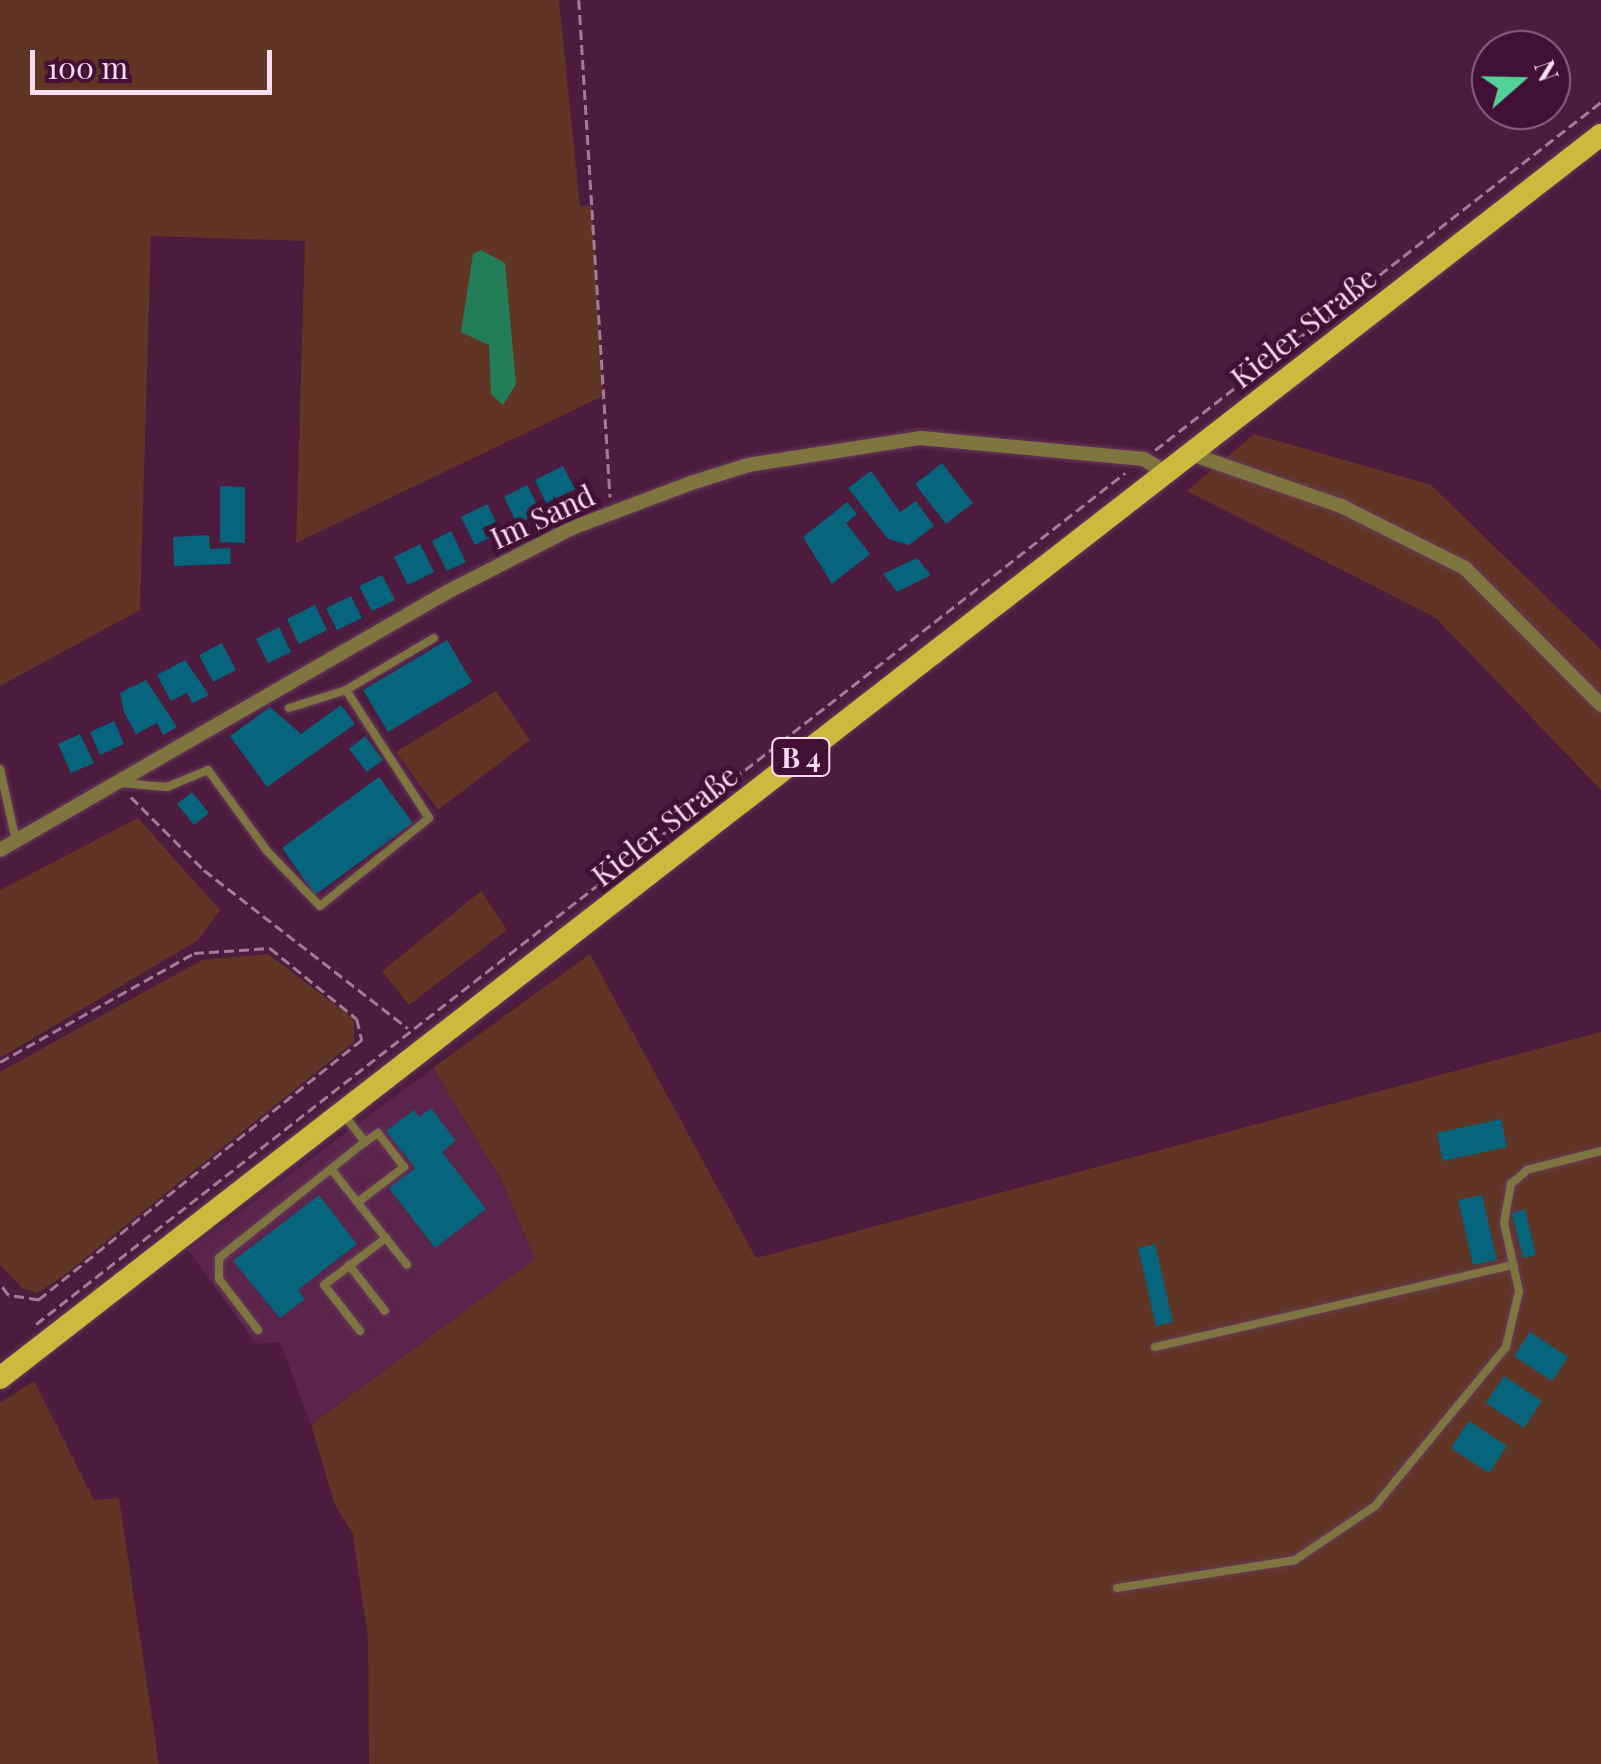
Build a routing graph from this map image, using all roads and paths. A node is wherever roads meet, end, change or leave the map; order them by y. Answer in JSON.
{"nodes":[{"id":1,"x":579,"y":0,"type":"edge"},
{"id":2,"x":1601,"y":102,"type":"edge"},
{"id":3,"x":1601,"y":135,"type":"edge"},
{"id":4,"x":1191,"y":454,"type":"junction"},
{"id":5,"x":1144,"y":459,"type":"junction"},
{"id":6,"x":1166,"y":474,"type":"junction"},
{"id":7,"x":612,"y":513,"type":"junction"},
{"id":8,"x":434,"y":638,"type":"dead end"},
{"id":9,"x":346,"y":690,"type":"junction"},
{"id":10,"x":1601,"y":705,"type":"edge"},
{"id":11,"x":289,"y":708,"type":"dead end"},
{"id":12,"x":0,"y":769,"type":"edge"},
{"id":13,"x":116,"y":782,"type":"junction"},
{"id":14,"x":16,"y":841,"type":"junction"},
{"id":15,"x":0,"y":850,"type":"edge"},
{"id":16,"x":410,"y":1029,"type":"junction"},
{"id":17,"x":426,"y":1048,"type":"junction"},
{"id":18,"x":0,"y":1062,"type":"edge"},
{"id":19,"x":342,"y":1113,"type":"junction"},
{"id":20,"x":365,"y":1142,"type":"junction"},
{"id":21,"x":1601,"y":1152,"type":"edge"},
{"id":22,"x":331,"y":1169,"type":"junction"},
{"id":23,"x":358,"y":1202,"type":"junction"},
{"id":24,"x":386,"y":1238,"type":"junction"},
{"id":25,"x":350,"y":1265,"type":"junction"},
{"id":26,"x":406,"y":1265,"type":"dead end"},
{"id":27,"x":1514,"y":1265,"type":"junction"},
{"id":28,"x":0,"y":1284,"type":"edge"},
{"id":29,"x":385,"y":1311,"type":"dead end"},
{"id":30,"x":28,"y":1330,"type":"dead end"},
{"id":31,"x":258,"y":1330,"type":"dead end"},
{"id":32,"x":360,"y":1331,"type":"dead end"},
{"id":33,"x":1155,"y":1347,"type":"dead end"},
{"id":34,"x":0,"y":1378,"type":"edge"},
{"id":35,"x":1118,"y":1588,"type":"dead end"}],
"edges":[{"from":1,"to":7,"type":"path"},
{"from":2,"to":5,"type":"path"},
{"from":3,"to":4,"type":"main road","name":"Kieler Straße","number":"B 4"},
{"from":4,"to":6,"type":"main road","name":"Kieler Straße","number":"B 4"},
{"from":4,"to":10,"type":"street"},
{"from":5,"to":6,"type":"street","name":"Im Sand"},
{"from":5,"to":7,"type":"street","name":"Im Sand"},
{"from":5,"to":16,"type":"path"},
{"from":6,"to":17,"type":"main road","name":"Kieler Straße","number":"B 4"},
{"from":7,"to":13,"type":"street","name":"Im Sand"},
{"from":8,"to":9,"type":"lane"},
{"from":9,"to":11,"type":"lane"},
{"from":9,"to":13,"type":"lane"},
{"from":12,"to":14,"type":"lane"},
{"from":13,"to":14,"type":"street","name":"Im Sand"},
{"from":13,"to":16,"type":"path"},
{"from":14,"to":15,"type":"street","name":"Im Sand"},
{"from":16,"to":17,"type":"path"},
{"from":16,"to":30,"type":"path"},
{"from":17,"to":19,"type":"main road","name":"Kieler Straße","number":"B 4"},
{"from":18,"to":28,"type":"path"},
{"from":19,"to":20,"type":"lane"},
{"from":19,"to":34,"type":"main road","name":"Kieler Straße","number":"B 4"},
{"from":20,"to":22,"type":"lane"},
{"from":20,"to":23,"type":"lane"},
{"from":21,"to":27,"type":"lane"},
{"from":22,"to":23,"type":"lane"},
{"from":22,"to":31,"type":"lane"},
{"from":23,"to":24,"type":"lane"},
{"from":24,"to":25,"type":"lane"},
{"from":24,"to":26,"type":"lane"},
{"from":25,"to":29,"type":"lane"},
{"from":25,"to":32,"type":"lane"},
{"from":27,"to":33,"type":"lane"},
{"from":27,"to":35,"type":"lane"}]}
